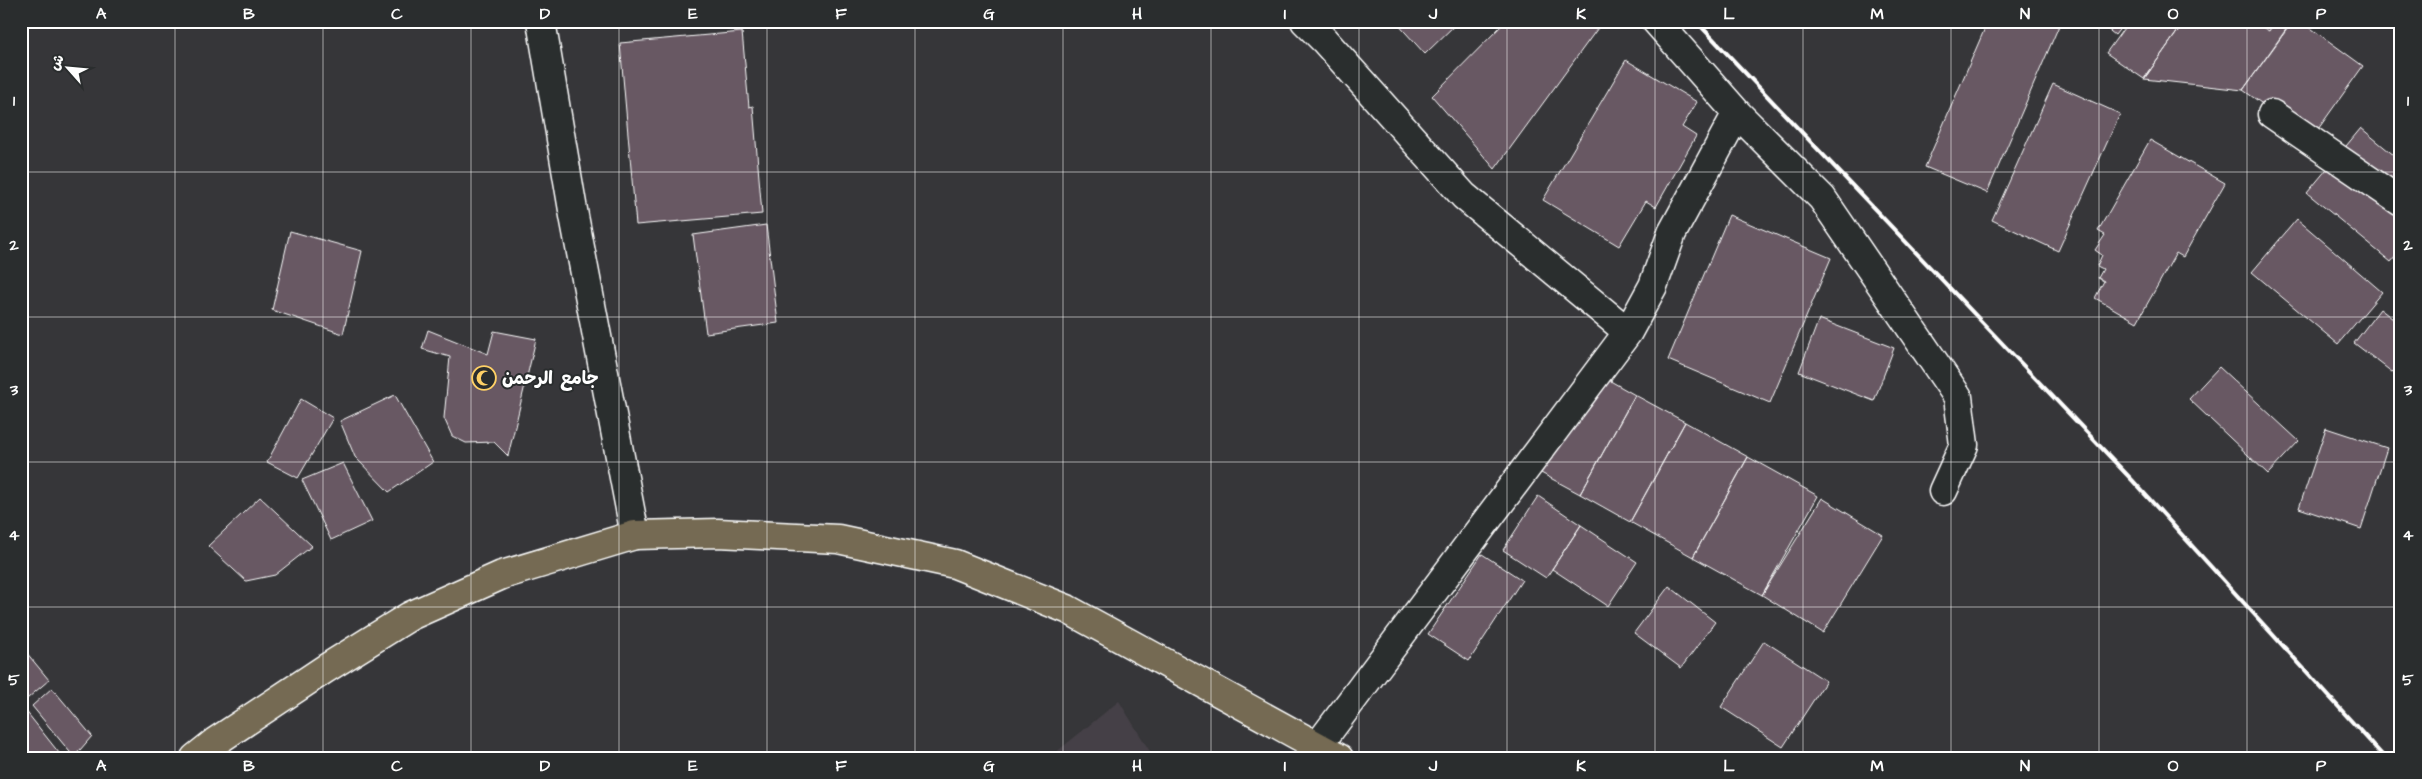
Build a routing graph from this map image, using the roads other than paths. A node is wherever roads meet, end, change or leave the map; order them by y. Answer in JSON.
{"nodes":[{"id":1,"x":541,"y":21,"type":"edge"},
{"id":2,"x":1305,"y":21,"type":"edge"},
{"id":3,"x":1656,"y":21,"type":"edge"},
{"id":4,"x":1737,"y":113,"type":"junction"},
{"id":5,"x":2272,"y":114,"type":"dead end"},
{"id":6,"x":2401,"y":202,"type":"edge"},
{"id":7,"x":1628,"y":332,"type":"junction"},
{"id":8,"x":1943,"y":491,"type":"dead end"},
{"id":9,"x":635,"y":535,"type":"junction"},
{"id":10,"x":1328,"y":752,"type":"edge"},
{"id":11,"x":195,"y":758,"type":"edge"}],
"edges":[{"from":1,"to":9,"type":"street"},
{"from":2,"to":7,"type":"street"},
{"from":3,"to":4,"type":"street"},
{"from":4,"to":7,"type":"street"},
{"from":4,"to":8,"type":"street"},
{"from":5,"to":6,"type":"street"},
{"from":7,"to":10,"type":"street"},
{"from":9,"to":10,"type":"main road"},
{"from":9,"to":11,"type":"main road"}]}
